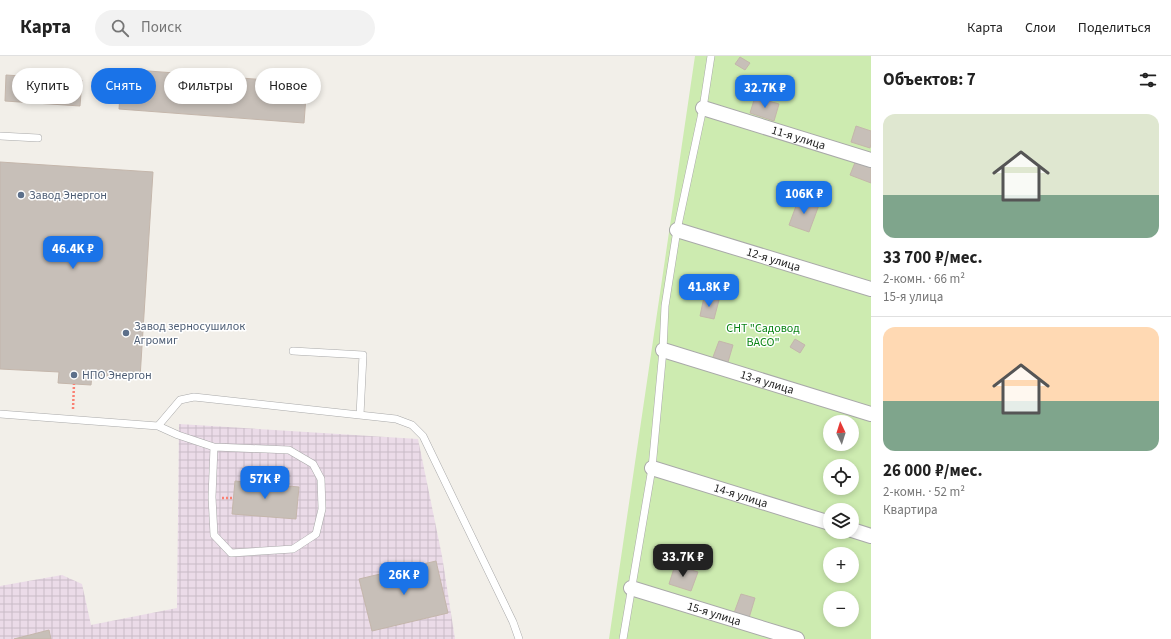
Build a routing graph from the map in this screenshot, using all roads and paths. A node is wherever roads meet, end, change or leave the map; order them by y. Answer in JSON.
{"nodes":[{"id":1,"x":711,"y":56,"type":"edge"},
{"id":2,"x":703,"y":108,"type":"junction"},
{"id":3,"x":0,"y":136,"type":"edge"},
{"id":4,"x":38,"y":138,"type":"dead end"},
{"id":5,"x":871,"y":160,"type":"edge"},
{"id":6,"x":677,"y":230,"type":"junction"},
{"id":7,"x":871,"y":289,"type":"edge"},
{"id":8,"x":662,"y":350,"type":"junction"},
{"id":9,"x":293,"y":351,"type":"dead end"},
{"id":10,"x":74,"y":384,"type":"dead end"},
{"id":11,"x":0,"y":414,"type":"edge"},
{"id":12,"x":871,"y":414,"type":"edge"},
{"id":13,"x":360,"y":415,"type":"junction"},
{"id":14,"x":73,"y":420,"type":"junction"},
{"id":15,"x":158,"y":426,"type":"junction"},
{"id":16,"x":214,"y":447,"type":"junction"},
{"id":17,"x":652,"y":468,"type":"junction"},
{"id":18,"x":823,"y":521,"type":"edge"},
{"id":19,"x":859,"y":532,"type":"edge"},
{"id":20,"x":871,"y":536,"type":"edge"},
{"id":21,"x":632,"y":588,"type":"junction"},
{"id":22,"x":519,"y":639,"type":"edge"},
{"id":23,"x":623,"y":639,"type":"edge"},
{"id":24,"x":796,"y":639,"type":"edge"}],
"edges":[{"from":1,"to":2,"type":"lane"},
{"from":2,"to":5,"type":"street","name":"11-я улица"},
{"from":2,"to":6,"type":"lane"},
{"from":3,"to":4,"type":"lane"},
{"from":6,"to":7,"type":"street","name":"12-я улица"},
{"from":6,"to":8,"type":"lane"},
{"from":8,"to":12,"type":"street","name":"13-я улица"},
{"from":8,"to":17,"type":"lane"},
{"from":9,"to":13,"type":"lane"},
{"from":10,"to":14,"type":"path"},
{"from":11,"to":14,"type":"lane"},
{"from":13,"to":15,"type":"lane"},
{"from":13,"to":22,"type":"lane"},
{"from":14,"to":15,"type":"lane"},
{"from":15,"to":16,"type":"lane"},
{"from":16,"to":16,"type":"lane"},
{"from":17,"to":18,"type":"street","name":"14-я улица"},
{"from":17,"to":21,"type":"lane"},
{"from":19,"to":20,"type":"street"},
{"from":21,"to":23,"type":"lane"},
{"from":21,"to":24,"type":"street","name":"15-я улица"}]}
